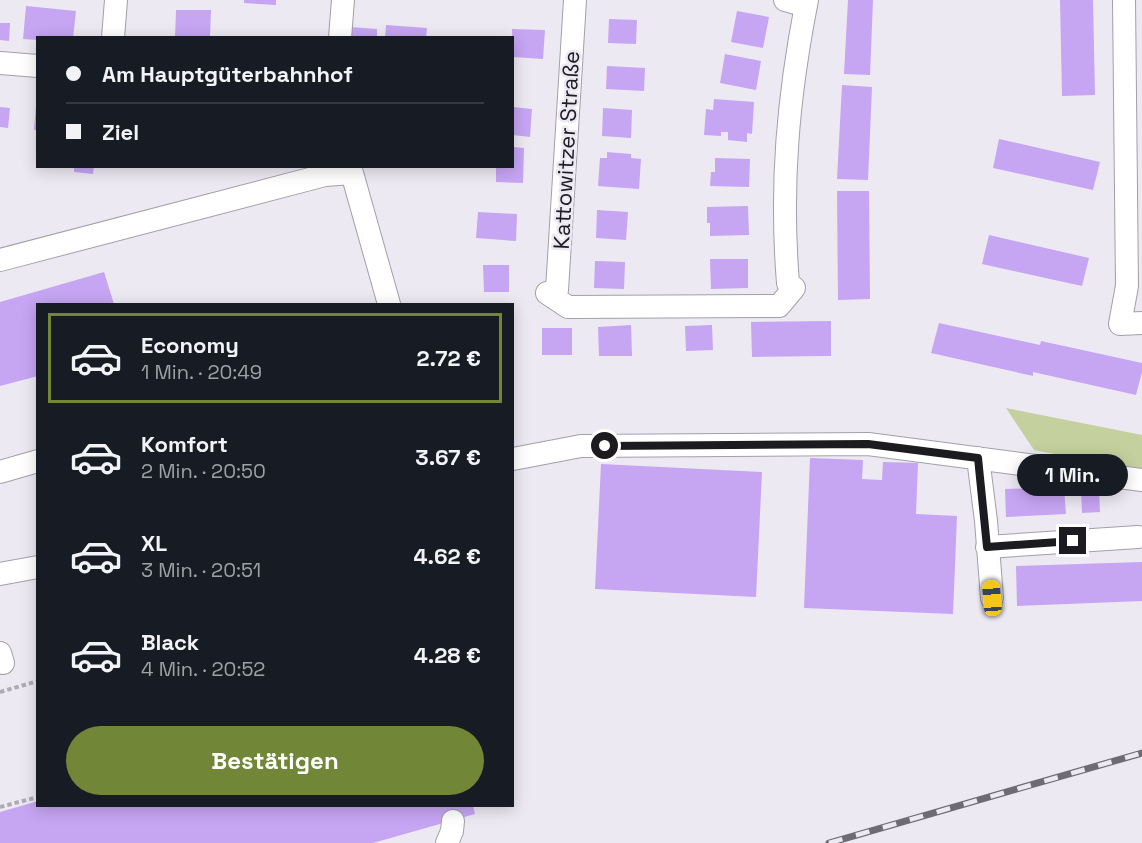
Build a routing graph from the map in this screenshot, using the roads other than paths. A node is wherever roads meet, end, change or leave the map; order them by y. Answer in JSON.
{"nodes":[{"id":1,"x":116,"y":0,"type":"edge"},
{"id":2,"x":342,"y":0,"type":"edge"},
{"id":3,"x":575,"y":0,"type":"edge"},
{"id":4,"x":1124,"y":0,"type":"edge"},
{"id":5,"x":799,"y":2,"type":"edge"},
{"id":6,"x":113,"y":36,"type":"edge"},
{"id":7,"x":340,"y":36,"type":"edge"},
{"id":8,"x":0,"y":63,"type":"edge"},
{"id":9,"x":36,"y":66,"type":"edge"},
{"id":10,"x":1134,"y":177,"type":"edge"},
{"id":11,"x":0,"y":261,"type":"edge"},
{"id":12,"x":389,"y":303,"type":"edge"},
{"id":13,"x":1131,"y":323,"type":"edge"},
{"id":14,"x":978,"y":458,"type":"junction"},
{"id":15,"x":514,"y":459,"type":"edge"},
{"id":16,"x":36,"y":462,"type":"edge"},
{"id":17,"x":0,"y":472,"type":"edge"},
{"id":18,"x":1142,"y":480,"type":"edge"},
{"id":19,"x":1138,"y":537,"type":"dead end"},
{"id":20,"x":987,"y":547,"type":"junction"},
{"id":21,"x":36,"y":567,"type":"edge"},
{"id":22,"x":0,"y":574,"type":"edge"},
{"id":23,"x":992,"y":598,"type":"dead end"},
{"id":24,"x":453,"y":820,"type":"dead end"},
{"id":25,"x":447,"y":843,"type":"edge"}],
"edges":[{"from":1,"to":6,"type":"street"},
{"from":2,"to":7,"type":"street"},
{"from":3,"to":5,"type":"street","name":"Kattowitzer Straße"},
{"from":4,"to":10,"type":"street"},
{"from":8,"to":9,"type":"street"},
{"from":10,"to":13,"type":"street"},
{"from":11,"to":12,"type":"street"},
{"from":14,"to":15,"type":"street"},
{"from":14,"to":18,"type":"street"},
{"from":14,"to":20,"type":"street"},
{"from":16,"to":17,"type":"street"},
{"from":19,"to":20,"type":"street"},
{"from":20,"to":23,"type":"street"},
{"from":21,"to":22,"type":"street"},
{"from":24,"to":25,"type":"street"}]}
